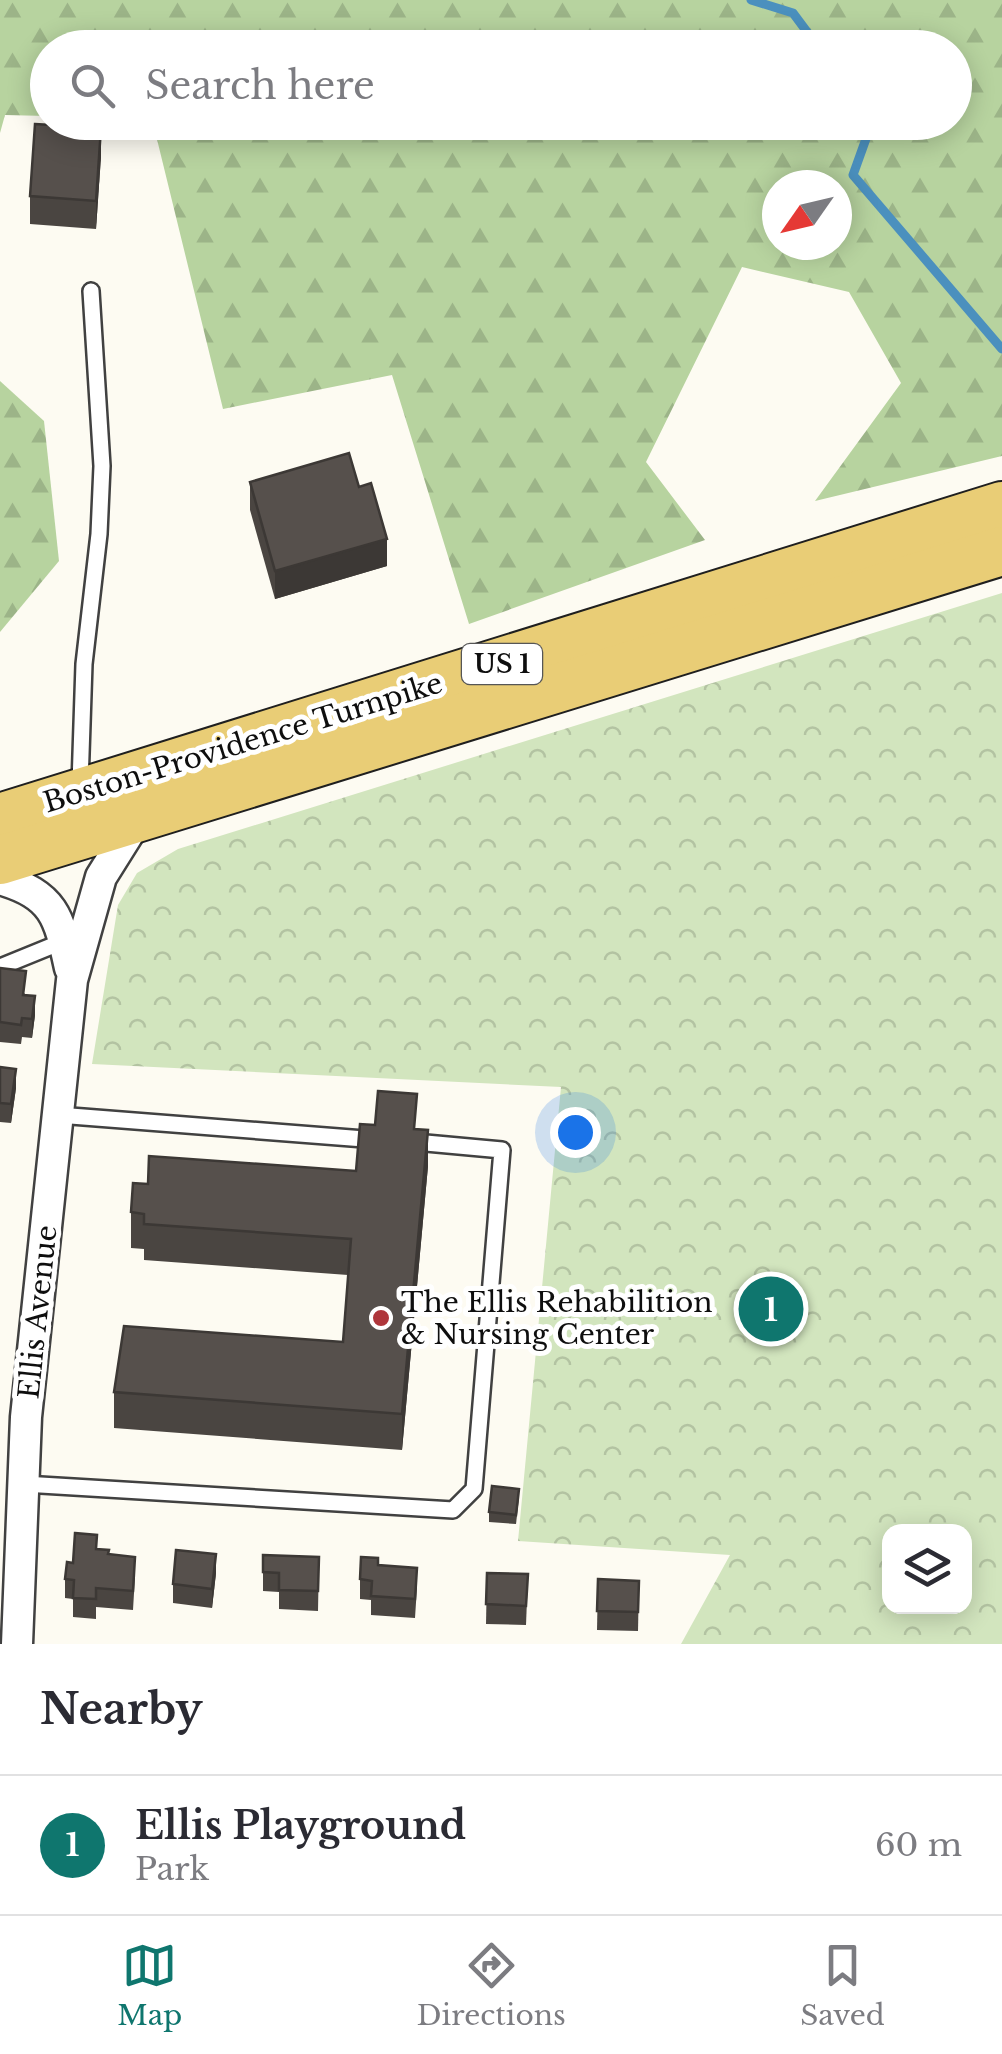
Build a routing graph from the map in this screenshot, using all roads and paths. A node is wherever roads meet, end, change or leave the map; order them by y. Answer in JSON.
{"nodes":[{"id":1,"x":91,"y":291,"type":"dead end"},
{"id":2,"x":1002,"y":506,"type":"edge"},
{"id":3,"x":1002,"y":551,"type":"edge"},
{"id":4,"x":80,"y":793,"type":"junction"},
{"id":5,"x":0,"y":818,"type":"edge"},
{"id":6,"x":138,"y":818,"type":"junction"},
{"id":7,"x":0,"y":860,"type":"edge"},
{"id":8,"x":0,"y":879,"type":"edge"},
{"id":9,"x":64,"y":940,"type":"junction"},
{"id":10,"x":0,"y":967,"type":"edge"},
{"id":11,"x":72,"y":980,"type":"junction"},
{"id":12,"x":58,"y":1115,"type":"junction"},
{"id":13,"x":377,"y":1140,"type":"edge"},
{"id":14,"x":415,"y":1142,"type":"edge"},
{"id":15,"x":24,"y":1484,"type":"junction"},
{"id":16,"x":17,"y":1644,"type":"edge"}],
"edges":[{"from":1,"to":4,"type":"lane"},
{"from":2,"to":4,"type":"main road","name":"Boston-Providence Turnpike","number":"US 1"},
{"from":3,"to":6,"type":"main road","name":"Boston-Providence Turnpike","number":"US 1"},
{"from":4,"to":5,"type":"main road","name":"Boston-Providence Turnpike","number":"US 1"},
{"from":6,"to":7,"type":"main road","name":"Boston-Providence Turnpike","number":"US 1"},
{"from":6,"to":11,"type":"street","name":"Ellis Avenue"},
{"from":8,"to":9,"type":"street","name":"Ellis Avenue"},
{"from":9,"to":10,"type":"lane"},
{"from":9,"to":11,"type":"street","name":"Ellis Avenue"},
{"from":11,"to":12,"type":"street","name":"Ellis Avenue"},
{"from":12,"to":13,"type":"lane"},
{"from":12,"to":15,"type":"street","name":"Ellis Avenue"},
{"from":14,"to":15,"type":"lane"},
{"from":15,"to":16,"type":"street","name":"Ellis Avenue"}]}
